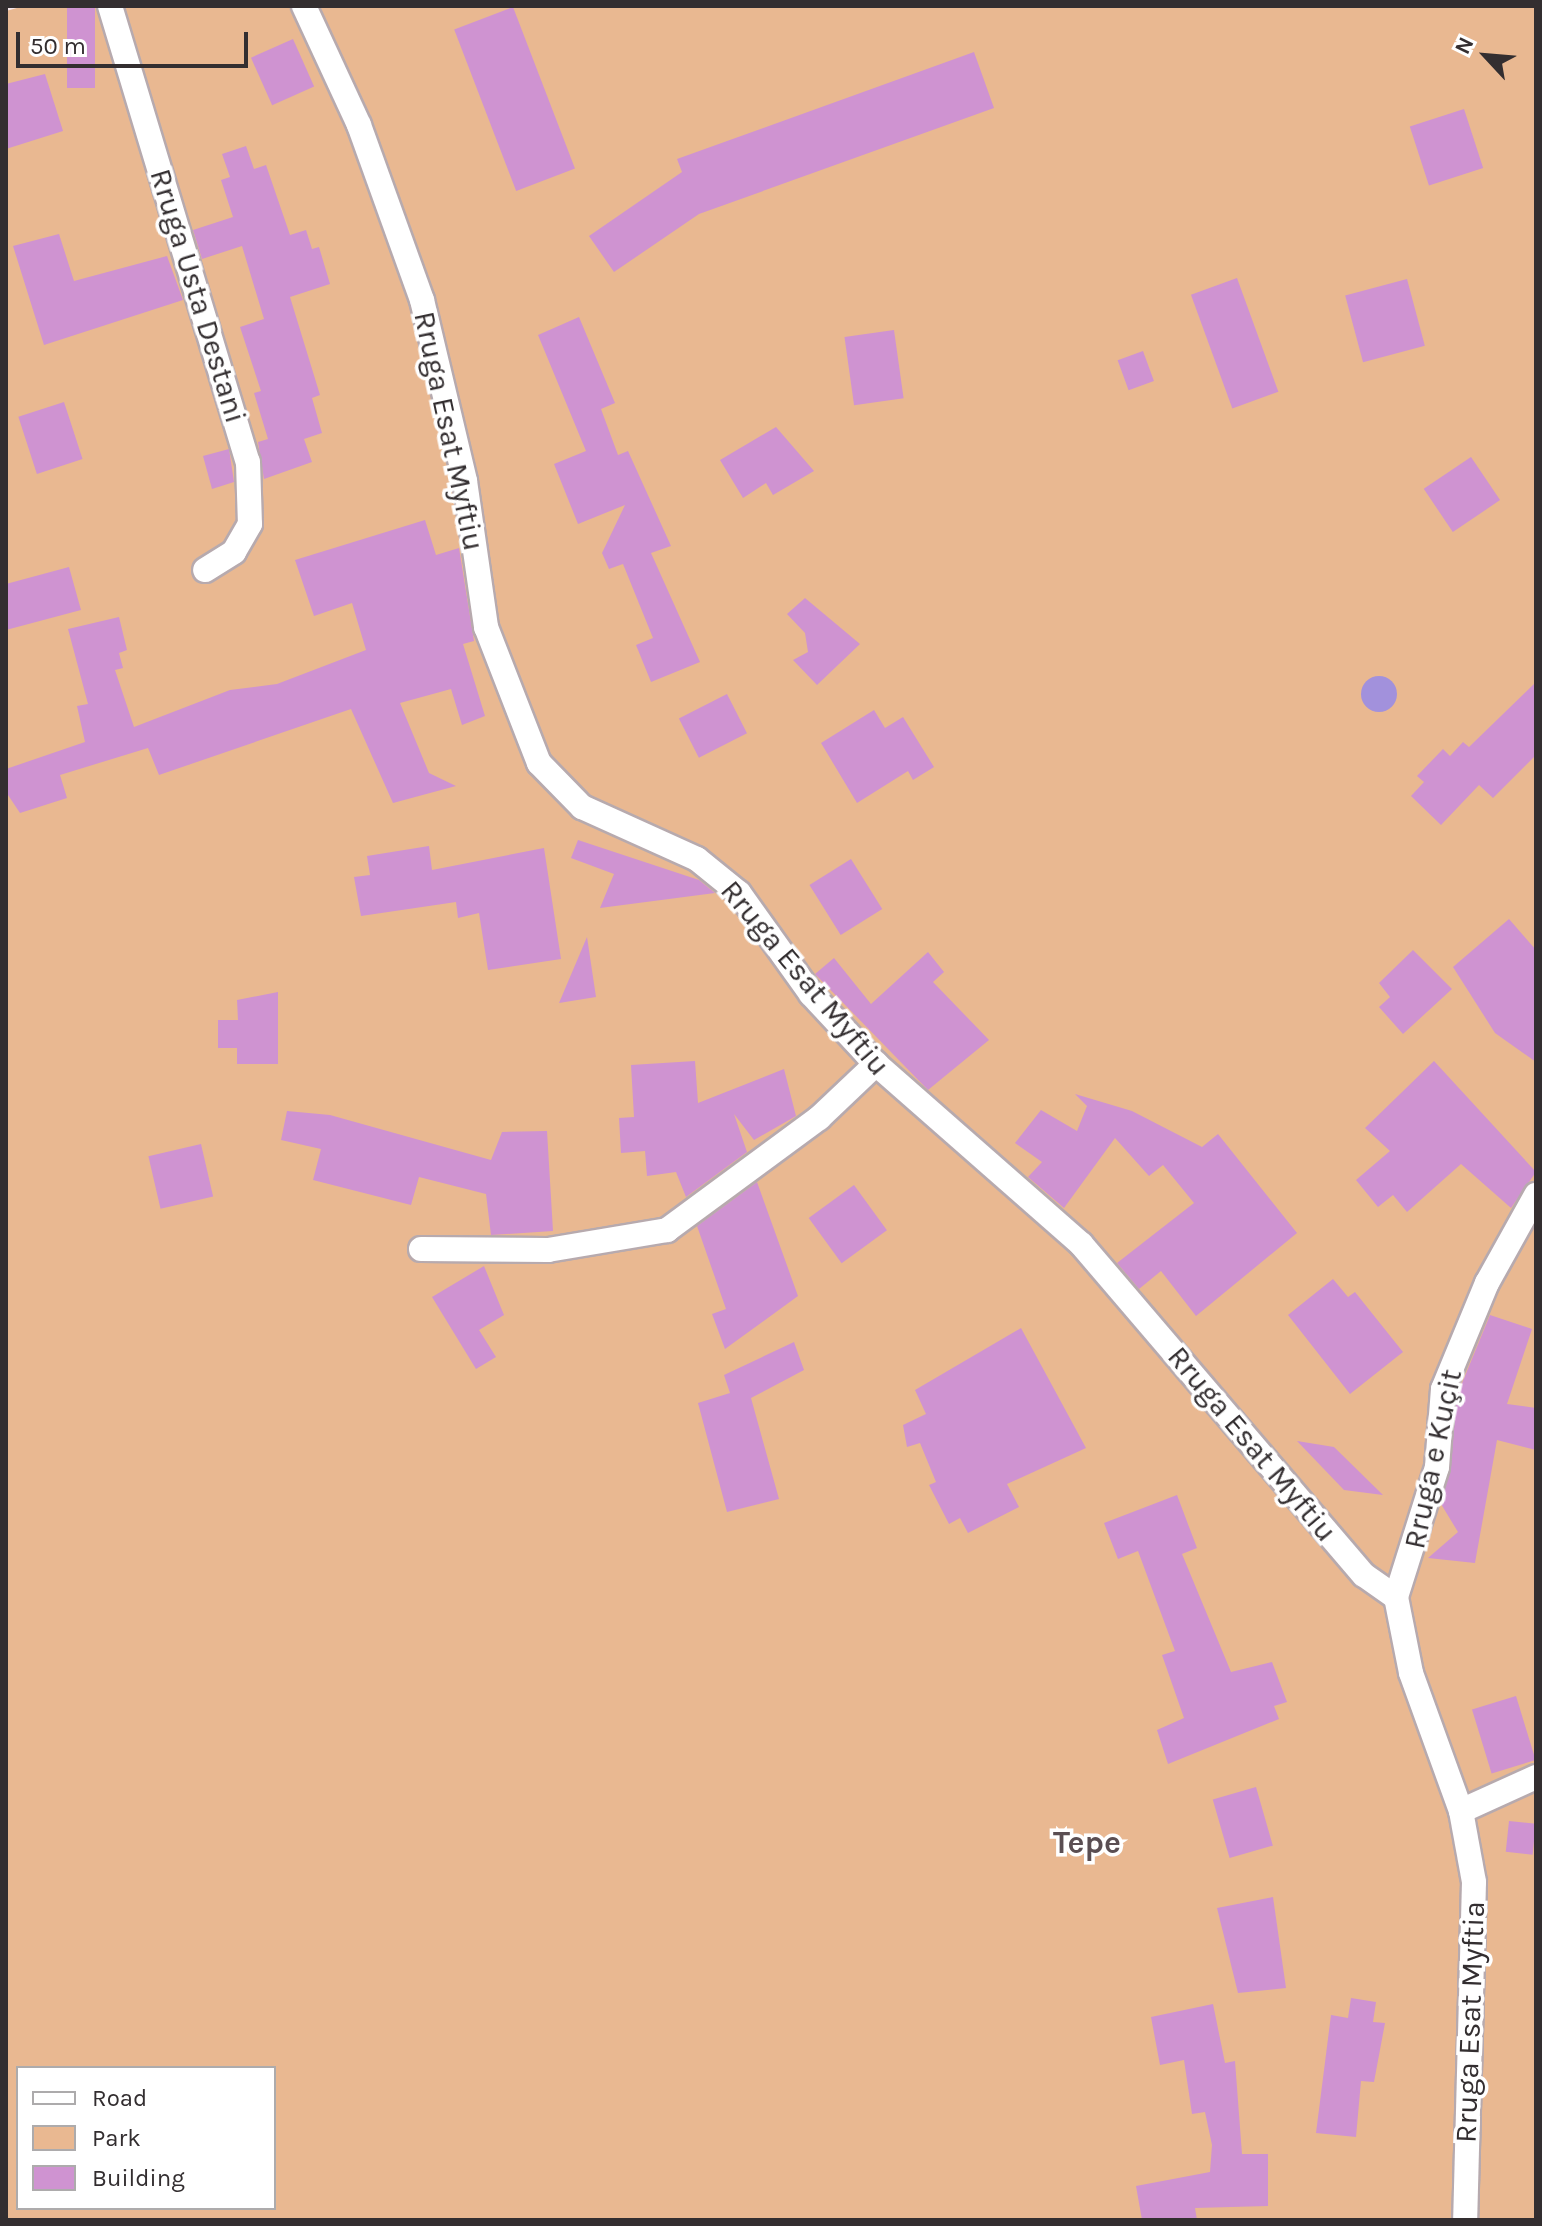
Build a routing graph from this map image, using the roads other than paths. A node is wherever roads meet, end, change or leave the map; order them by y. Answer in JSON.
{"nodes":[{"id":1,"x":110,"y":6,"type":"edge"},
{"id":2,"x":304,"y":6,"type":"edge"},
{"id":3,"x":205,"y":570,"type":"dead end"},
{"id":4,"x":876,"y":1064,"type":"junction"},
{"id":5,"x":1536,"y":1195,"type":"edge"},
{"id":6,"x":421,"y":1249,"type":"dead end"},
{"id":7,"x":1396,"y":1597,"type":"junction"},
{"id":8,"x":1536,"y":1777,"type":"edge"},
{"id":9,"x":1461,"y":1811,"type":"junction"},
{"id":10,"x":1465,"y":2220,"type":"edge"}],
"edges":[{"from":1,"to":3,"type":"street","name":"Rruga Usta Destani"},
{"from":2,"to":4,"type":"street","name":"Rruga Esat Myftiu"},
{"from":4,"to":6,"type":"street"},
{"from":4,"to":7,"type":"street","name":"Rruga Esat Myftiu"},
{"from":5,"to":7,"type":"street","name":"Rruga e Kuçit"},
{"from":7,"to":9,"type":"street","name":"Rruga Esat Myftia"},
{"from":8,"to":9,"type":"street"},
{"from":9,"to":10,"type":"street","name":"Rruga Esat Myftia"}]}
